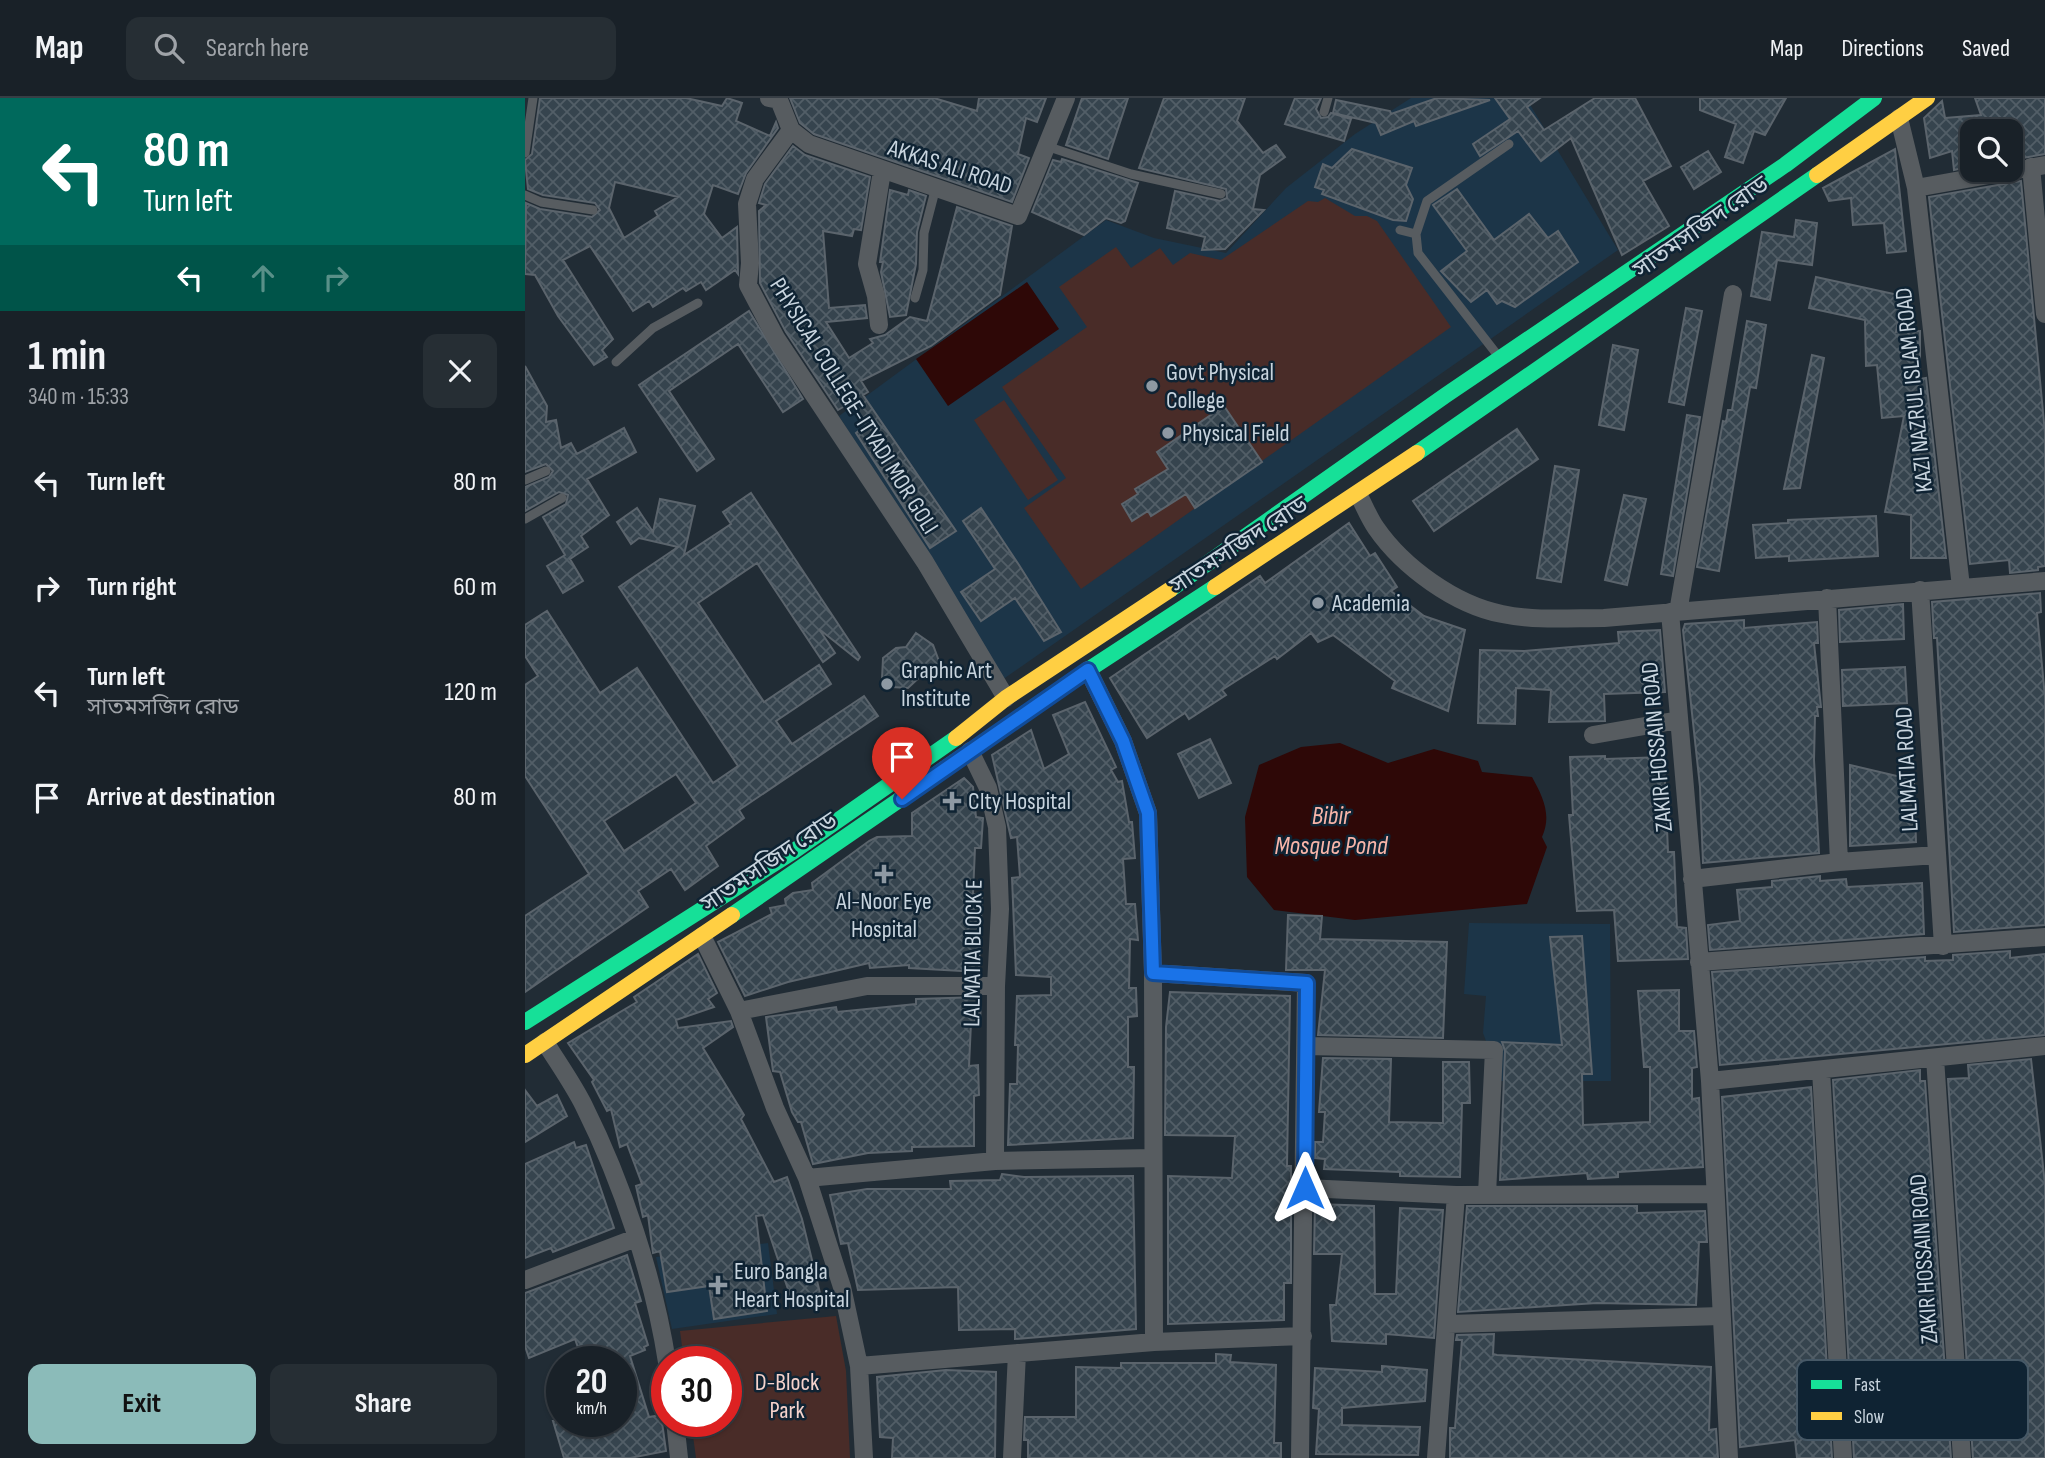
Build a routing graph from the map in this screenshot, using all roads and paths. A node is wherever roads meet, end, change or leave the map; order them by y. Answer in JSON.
{"nodes":[{"id":1,"x":533,"y":98,"type":"edge"},
{"id":2,"x":1066,"y":98,"type":"edge"},
{"id":3,"x":1328,"y":98,"type":"edge"},
{"id":4,"x":1874,"y":98,"type":"edge"},
{"id":5,"x":1927,"y":98,"type":"edge"},
{"id":6,"x":776,"y":99,"type":"edge"},
{"id":7,"x":1324,"y":112,"type":"dead end"},
{"id":8,"x":1899,"y":118,"type":"junction"},
{"id":9,"x":790,"y":130,"type":"junction"},
{"id":10,"x":1509,"y":144,"type":"dead end"},
{"id":11,"x":1046,"y":146,"type":"junction"},
{"id":12,"x":525,"y":153,"type":"edge"},
{"id":13,"x":2038,"y":166,"type":"edge"},
{"id":14,"x":883,"y":171,"type":"junction"},
{"id":15,"x":936,"y":187,"type":"junction"},
{"id":16,"x":1916,"y":188,"type":"junction"},
{"id":17,"x":1221,"y":194,"type":"dead end"},
{"id":18,"x":526,"y":196,"type":"edge"},
{"id":19,"x":593,"y":210,"type":"dead end"},
{"id":20,"x":1400,"y":230,"type":"dead end"},
{"id":21,"x":1416,"y":234,"type":"junction"},
{"id":22,"x":1733,"y":294,"type":"dead end"},
{"id":23,"x":915,"y":298,"type":"dead end"},
{"id":24,"x":698,"y":303,"type":"dead end"},
{"id":25,"x":2045,"y":314,"type":"edge"},
{"id":26,"x":879,"y":325,"type":"dead end"},
{"id":27,"x":1500,"y":358,"type":"junction"},
{"id":28,"x":616,"y":362,"type":"dead end"},
{"id":29,"x":1340,"y":468,"type":"junction"},
{"id":30,"x":545,"y":471,"type":"dead end"},
{"id":31,"x":525,"y":480,"type":"edge"},
{"id":32,"x":1359,"y":494,"type":"junction"},
{"id":33,"x":562,"y":498,"type":"dead end"},
{"id":34,"x":525,"y":519,"type":"edge"},
{"id":35,"x":2045,"y":583,"type":"edge"},
{"id":36,"x":1961,"y":587,"type":"junction"},
{"id":37,"x":1920,"y":590,"type":"junction"},
{"id":38,"x":1827,"y":598,"type":"junction"},
{"id":39,"x":1674,"y":612,"type":"junction"},
{"id":40,"x":1088,"y":670,"type":"junction"},
{"id":41,"x":1006,"y":698,"type":"junction"},
{"id":42,"x":1679,"y":720,"type":"junction"},
{"id":43,"x":1593,"y":735,"type":"dead end"},
{"id":44,"x":970,"y":751,"type":"junction"},
{"id":45,"x":1937,"y":855,"type":"junction"},
{"id":46,"x":1839,"y":862,"type":"junction"},
{"id":47,"x":765,"y":870,"type":"junction"},
{"id":48,"x":1692,"y":879,"type":"junction"},
{"id":49,"x":787,"y":880,"type":"junction"},
{"id":50,"x":706,"y":909,"type":"junction"},
{"id":51,"x":741,"y":910,"type":"junction"},
{"id":52,"x":702,"y":936,"type":"junction"},
{"id":53,"x":2045,"y":937,"type":"edge"},
{"id":54,"x":1943,"y":946,"type":"junction"},
{"id":55,"x":1699,"y":962,"type":"junction"},
{"id":56,"x":1153,"y":973,"type":"junction"},
{"id":57,"x":996,"y":986,"type":"junction"},
{"id":58,"x":739,"y":1011,"type":"junction"},
{"id":59,"x":525,"y":1022,"type":"edge"},
{"id":60,"x":545,"y":1042,"type":"junction"},
{"id":61,"x":1306,"y":1046,"type":"junction"},
{"id":62,"x":2045,"y":1052,"type":"edge"},
{"id":63,"x":525,"y":1055,"type":"edge"},
{"id":64,"x":1935,"y":1058,"type":"junction"},
{"id":65,"x":1821,"y":1070,"type":"junction"},
{"id":66,"x":1710,"y":1081,"type":"junction"},
{"id":67,"x":1153,"y":1158,"type":"junction"},
{"id":68,"x":995,"y":1161,"type":"junction"},
{"id":69,"x":807,"y":1178,"type":"junction"},
{"id":70,"x":1305,"y":1188,"type":"junction"},
{"id":71,"x":1714,"y":1194,"type":"junction"},
{"id":72,"x":1456,"y":1195,"type":"junction"},
{"id":73,"x":1487,"y":1195,"type":"junction"},
{"id":74,"x":636,"y":1238,"type":"junction"},
{"id":75,"x":525,"y":1280,"type":"edge"},
{"id":76,"x":1721,"y":1316,"type":"junction"},
{"id":77,"x":1448,"y":1324,"type":"junction"},
{"id":78,"x":1303,"y":1336,"type":"junction"},
{"id":79,"x":1154,"y":1342,"type":"junction"},
{"id":80,"x":664,"y":1346,"type":"edge"},
{"id":81,"x":1017,"y":1353,"type":"junction"},
{"id":82,"x":1837,"y":1360,"type":"edge"},
{"id":83,"x":1955,"y":1360,"type":"edge"},
{"id":84,"x":859,"y":1366,"type":"junction"},
{"id":85,"x":677,"y":1437,"type":"edge"},
{"id":86,"x":1842,"y":1440,"type":"edge"},
{"id":87,"x":1961,"y":1440,"type":"edge"},
{"id":88,"x":680,"y":1458,"type":"edge"},
{"id":89,"x":864,"y":1458,"type":"edge"},
{"id":90,"x":1012,"y":1458,"type":"edge"},
{"id":91,"x":1300,"y":1458,"type":"edge"},
{"id":92,"x":1436,"y":1458,"type":"edge"},
{"id":93,"x":1729,"y":1458,"type":"edge"},
{"id":94,"x":1843,"y":1458,"type":"edge"},
{"id":95,"x":1962,"y":1458,"type":"edge"}],
"edges":[{"from":1,"to":12,"type":"lane"},
{"from":2,"to":11,"type":"street","name":"AKKAS ALI ROAD"},
{"from":3,"to":7,"type":"lane"},
{"from":4,"to":27,"type":"main road","name":"সাতমসজিদ রোড"},
{"from":5,"to":8,"type":"main road","name":"সাতমসজিদ রোড"},
{"from":6,"to":9,"type":"street"},
{"from":8,"to":16,"type":"street","name":"KAZI NAZRUL ISLAM ROAD"},
{"from":8,"to":32,"type":"main road","name":"সাতমসজিদ রোড"},
{"from":9,"to":14,"type":"street","name":"AKKAS ALI ROAD"},
{"from":9,"to":41,"type":"street","name":"PHYSICAL COLLEGE-ITYADI MOR GOLI"},
{"from":10,"to":21,"type":"lane"},
{"from":11,"to":15,"type":"street","name":"AKKAS ALI ROAD"},
{"from":11,"to":17,"type":"lane"},
{"from":13,"to":16,"type":"street"},
{"from":13,"to":25,"type":"street"},
{"from":14,"to":15,"type":"street","name":"AKKAS ALI ROAD"},
{"from":14,"to":26,"type":"street"},
{"from":15,"to":23,"type":"lane"},
{"from":16,"to":36,"type":"street","name":"KAZI NAZRUL ISLAM ROAD"},
{"from":18,"to":19,"type":"lane"},
{"from":20,"to":21,"type":"lane"},
{"from":21,"to":27,"type":"lane"},
{"from":22,"to":39,"type":"street"},
{"from":24,"to":28,"type":"lane"},
{"from":27,"to":29,"type":"main road","name":"সাতমসজিদ রোড"},
{"from":29,"to":32,"type":"main road"},
{"from":29,"to":41,"type":"main road","name":"সাতমসজিদ রোড"},
{"from":30,"to":31,"type":"lane"},
{"from":32,"to":39,"type":"street"},
{"from":32,"to":40,"type":"main road","name":"সাতমসজিদ রোড"},
{"from":33,"to":34,"type":"lane"},
{"from":35,"to":36,"type":"street"},
{"from":36,"to":37,"type":"street"},
{"from":37,"to":38,"type":"street"},
{"from":37,"to":45,"type":"street","name":"LALMATIA ROAD"},
{"from":38,"to":39,"type":"street"},
{"from":38,"to":46,"type":"street"},
{"from":39,"to":42,"type":"street","name":"ZAKIR HOSSAIN ROAD"},
{"from":40,"to":44,"type":"main road","name":"সাতমসজিদ রোড"},
{"from":40,"to":56,"type":"street"},
{"from":41,"to":47,"type":"main road","name":"সাতমসজিদ রোড"},
{"from":42,"to":43,"type":"street"},
{"from":42,"to":48,"type":"street","name":"ZAKIR HOSSAIN ROAD"},
{"from":44,"to":49,"type":"main road","name":"সাতমসজিদ রোড"},
{"from":44,"to":57,"type":"street","name":"LALMATIA BLOCK E"},
{"from":45,"to":46,"type":"street"},
{"from":45,"to":54,"type":"street","name":"LALMATIA ROAD"},
{"from":46,"to":48,"type":"street"},
{"from":47,"to":49,"type":"main road"},
{"from":47,"to":50,"type":"main road","name":"সাতমসজিদ রোড"},
{"from":48,"to":55,"type":"street","name":"ZAKIR HOSSAIN ROAD"},
{"from":49,"to":51,"type":"main road","name":"সাতমসজিদ রোড"},
{"from":50,"to":51,"type":"main road"},
{"from":50,"to":59,"type":"main road","name":"সাতমসজিদ রোড"},
{"from":51,"to":52,"type":"main road","name":"সাতমসজিদ রোড"},
{"from":52,"to":58,"type":"street"},
{"from":52,"to":60,"type":"main road","name":"সাতমসজিদ রোড"},
{"from":53,"to":54,"type":"street"},
{"from":54,"to":55,"type":"street"},
{"from":55,"to":66,"type":"street","name":"ZAKIR HOSSAIN ROAD"},
{"from":56,"to":61,"type":"street"},
{"from":56,"to":67,"type":"street"},
{"from":57,"to":58,"type":"street"},
{"from":57,"to":68,"type":"street","name":"LALMATIA BLOCK E"},
{"from":58,"to":69,"type":"street"},
{"from":60,"to":63,"type":"main road","name":"সাতমসজিদ রোড"},
{"from":60,"to":74,"type":"street"},
{"from":61,"to":70,"type":"street"},
{"from":61,"to":73,"type":"street"},
{"from":62,"to":64,"type":"street"},
{"from":64,"to":65,"type":"street"},
{"from":64,"to":83,"type":"street","name":"ZAKIR HOSSAIN ROAD"},
{"from":65,"to":66,"type":"street"},
{"from":65,"to":82,"type":"street"},
{"from":66,"to":71,"type":"street","name":"ZAKIR HOSSAIN ROAD"},
{"from":67,"to":68,"type":"street"},
{"from":67,"to":79,"type":"street"},
{"from":68,"to":69,"type":"street"},
{"from":69,"to":84,"type":"street"},
{"from":70,"to":72,"type":"street"},
{"from":70,"to":78,"type":"street"},
{"from":71,"to":73,"type":"street"},
{"from":71,"to":76,"type":"street","name":"ZAKIR HOSSAIN ROAD"},
{"from":72,"to":73,"type":"street"},
{"from":72,"to":77,"type":"street"},
{"from":74,"to":75,"type":"street"},
{"from":74,"to":80,"type":"street"},
{"from":76,"to":77,"type":"street"},
{"from":76,"to":93,"type":"street","name":"ZAKIR HOSSAIN ROAD"},
{"from":77,"to":92,"type":"street"},
{"from":78,"to":79,"type":"street"},
{"from":78,"to":91,"type":"street"},
{"from":79,"to":81,"type":"street"},
{"from":81,"to":84,"type":"street"},
{"from":81,"to":90,"type":"street"},
{"from":84,"to":89,"type":"street"},
{"from":85,"to":88,"type":"street"},
{"from":86,"to":94,"type":"street"},
{"from":87,"to":95,"type":"street","name":"ZAKIR HOSSAIN ROAD"}]}
